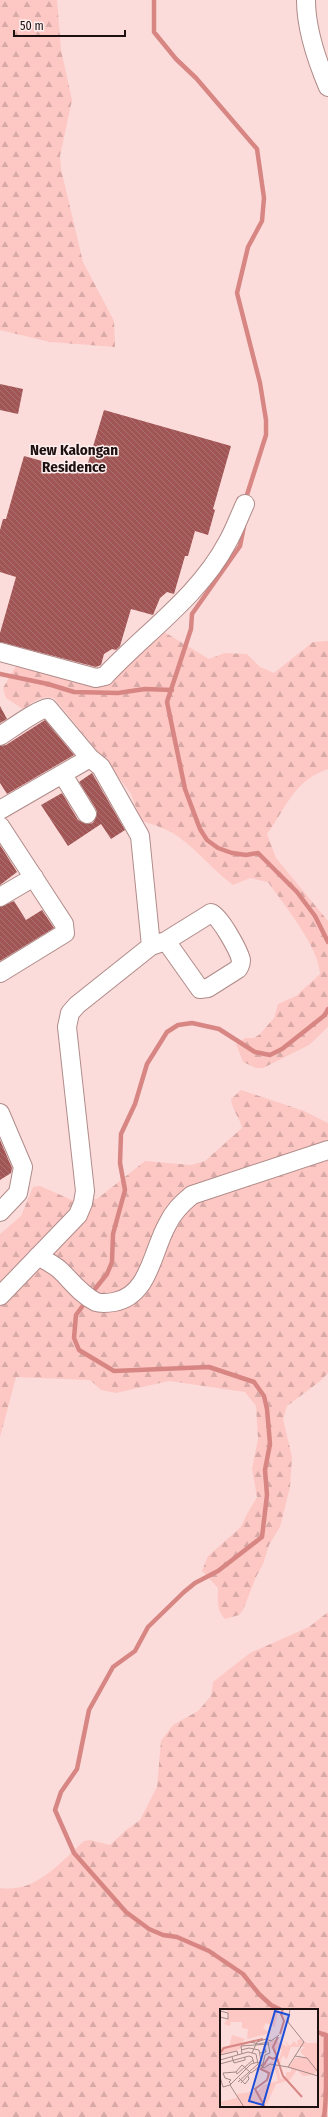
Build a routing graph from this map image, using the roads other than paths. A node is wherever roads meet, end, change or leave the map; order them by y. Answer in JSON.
{"nodes":[{"id":1,"x":306,"y":0,"type":"edge"},
{"id":2,"x":328,"y":87,"type":"edge"},
{"id":3,"x":244,"y":504,"type":"dead end"},
{"id":4,"x":0,"y":652,"type":"edge"},
{"id":5,"x":0,"y":736,"type":"edge"},
{"id":6,"x":90,"y":758,"type":"junction"},
{"id":7,"x":63,"y":775,"type":"junction"},
{"id":8,"x":0,"y":810,"type":"edge"},
{"id":9,"x":87,"y":814,"type":"dead end"},
{"id":10,"x":0,"y":826,"type":"edge"},
{"id":11,"x":34,"y":877,"type":"junction"},
{"id":12,"x":0,"y":897,"type":"edge"},
{"id":13,"x":0,"y":973,"type":"edge"},
{"id":14,"x":0,"y":1112,"type":"edge"},
{"id":15,"x":328,"y":1150,"type":"edge"},
{"id":16,"x":0,"y":1212,"type":"edge"},
{"id":17,"x":38,"y":1256,"type":"junction"},
{"id":18,"x":0,"y":1296,"type":"edge"}],
"edges":[{"from":1,"to":2,"type":"street"},
{"from":3,"to":4,"type":"street"},
{"from":5,"to":6,"type":"street"},
{"from":6,"to":7,"type":"street"},
{"from":6,"to":17,"type":"street"},
{"from":7,"to":8,"type":"street"},
{"from":7,"to":9,"type":"street"},
{"from":10,"to":11,"type":"street"},
{"from":11,"to":12,"type":"street"},
{"from":11,"to":13,"type":"street"},
{"from":14,"to":16,"type":"street"},
{"from":15,"to":17,"type":"street"},
{"from":17,"to":18,"type":"street"}]}
